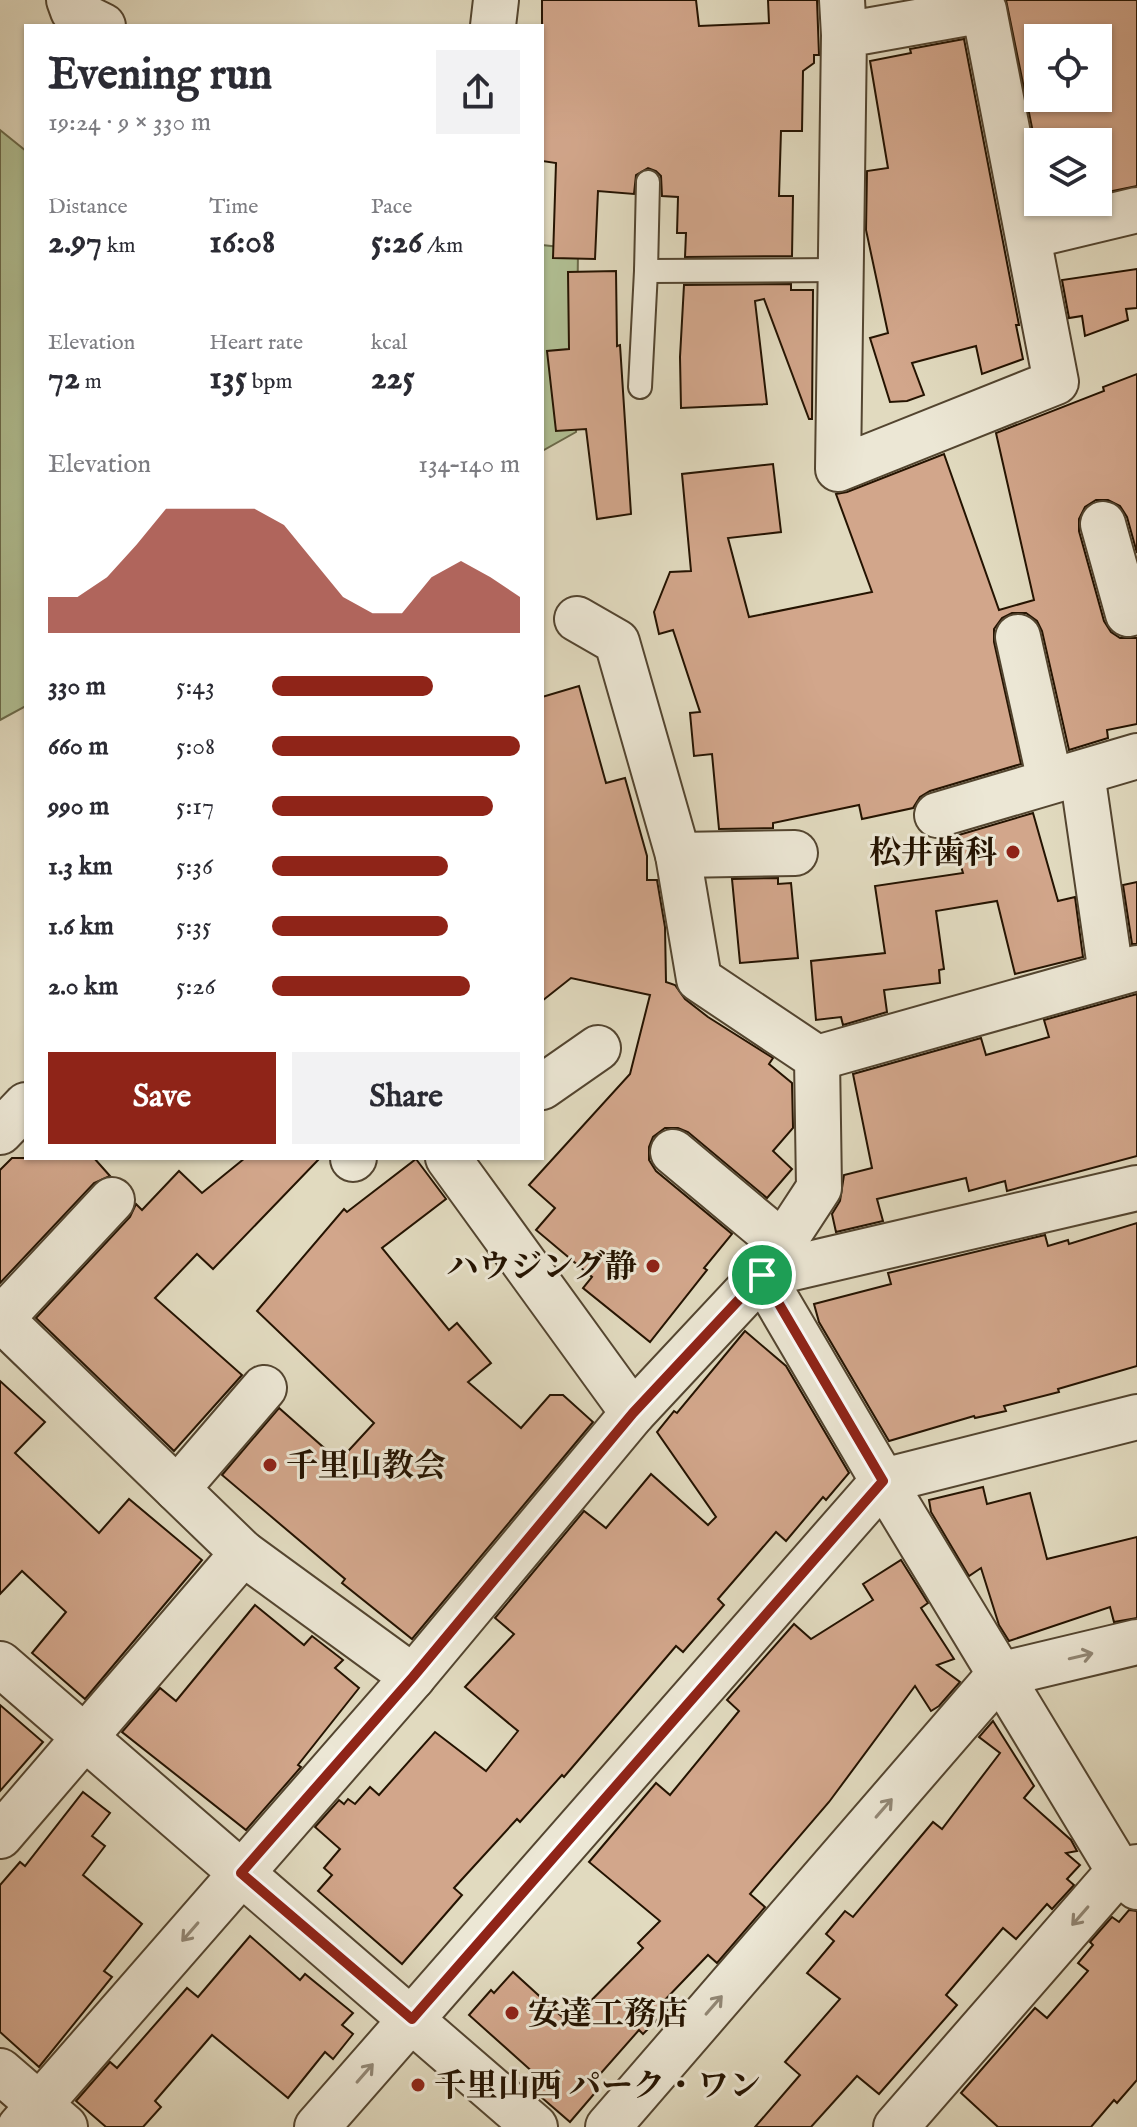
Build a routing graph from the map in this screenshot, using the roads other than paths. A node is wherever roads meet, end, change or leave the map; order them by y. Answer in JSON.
{"nodes":[{"id":1,"x":69,"y":0,"type":"edge"},
{"id":2,"x":496,"y":0,"type":"edge"},
{"id":3,"x":843,"y":18,"type":"edge"},
{"id":4,"x":99,"y":24,"type":"edge"},
{"id":5,"x":493,"y":24,"type":"edge"},
{"id":6,"x":648,"y":182,"type":"dead end"},
{"id":7,"x":1137,"y":210,"type":"edge"},
{"id":8,"x":1029,"y":236,"type":"junction"},
{"id":9,"x":841,"y":270,"type":"junction"},
{"id":10,"x":646,"y":271,"type":"junction"},
{"id":11,"x":640,"y":387,"type":"dead end"},
{"id":12,"x":1103,"y":524,"type":"dead end"},
{"id":13,"x":1137,"y":612,"type":"edge"},
{"id":14,"x":577,"y":619,"type":"dead end"},
{"id":15,"x":1018,"y":637,"type":"dead end"},
{"id":16,"x":1137,"y":756,"type":"edge"},
{"id":17,"x":1066,"y":777,"type":"junction"},
{"id":18,"x":937,"y":815,"type":"dead end"},
{"id":19,"x":795,"y":853,"type":"dead end"},
{"id":20,"x":678,"y":855,"type":"junction"},
{"id":21,"x":1124,"y":971,"type":"edge"},
{"id":22,"x":598,"y":1048,"type":"dead end"},
{"id":23,"x":817,"y":1058,"type":"junction"},
{"id":24,"x":544,"y":1086,"type":"edge"},
{"id":25,"x":24,"y":1107,"type":"edge"},
{"id":26,"x":0,"y":1132,"type":"edge"},
{"id":27,"x":673,"y":1152,"type":"dead end"},
{"id":28,"x":449,"y":1160,"type":"edge"},
{"id":29,"x":1137,"y":1188,"type":"edge"},
{"id":30,"x":112,"y":1200,"type":"dead end"},
{"id":31,"x":772,"y":1259,"type":"junction"},
{"id":32,"x":0,"y":1318,"type":"edge"},
{"id":33,"x":264,"y":1388,"type":"dead end"},
{"id":34,"x":633,"y":1413,"type":"junction"},
{"id":35,"x":1137,"y":1417,"type":"edge"},
{"id":36,"x":883,"y":1481,"type":"junction"},
{"id":37,"x":177,"y":1489,"type":"junction"},
{"id":38,"x":243,"y":1553,"type":"junction"},
{"id":39,"x":1137,"y":1642,"type":"edge"},
{"id":40,"x":0,"y":1664,"type":"edge"},
{"id":41,"x":999,"y":1675,"type":"junction"},
{"id":42,"x":413,"y":1677,"type":"junction"},
{"id":43,"x":86,"y":1737,"type":"junction"},
{"id":44,"x":0,"y":1836,"type":"edge"},
{"id":45,"x":241,"y":1873,"type":"junction"},
{"id":46,"x":1131,"y":1875,"type":"edge"},
{"id":47,"x":412,"y":2019,"type":"junction"},
{"id":48,"x":0,"y":2071,"type":"edge"},
{"id":49,"x":42,"y":2120,"type":"edge"},
{"id":50,"x":317,"y":2127,"type":"edge"},
{"id":51,"x":535,"y":2127,"type":"edge"},
{"id":52,"x":608,"y":2127,"type":"edge"},
{"id":53,"x":896,"y":2127,"type":"edge"}],
"edges":[{"from":1,"to":4,"type":"street"},
{"from":2,"to":5,"type":"street"},
{"from":3,"to":8,"type":"street"},
{"from":3,"to":9,"type":"street"},
{"from":6,"to":10,"type":"lane"},
{"from":7,"to":8,"type":"street"},
{"from":8,"to":9,"type":"street"},
{"from":9,"to":10,"type":"lane"},
{"from":10,"to":11,"type":"lane"},
{"from":12,"to":13,"type":"street"},
{"from":14,"to":20,"type":"street"},
{"from":15,"to":17,"type":"street"},
{"from":16,"to":17,"type":"street"},
{"from":17,"to":18,"type":"street"},
{"from":17,"to":21,"type":"street"},
{"from":19,"to":20,"type":"street"},
{"from":20,"to":23,"type":"street"},
{"from":21,"to":23,"type":"street"},
{"from":22,"to":24,"type":"street"},
{"from":23,"to":31,"type":"street"},
{"from":25,"to":26,"type":"street"},
{"from":27,"to":31,"type":"street"},
{"from":28,"to":34,"type":"street"},
{"from":29,"to":31,"type":"street"},
{"from":30,"to":32,"type":"street"},
{"from":31,"to":34,"type":"street"},
{"from":31,"to":36,"type":"street"},
{"from":32,"to":37,"type":"street"},
{"from":33,"to":37,"type":"street"},
{"from":34,"to":42,"type":"street"},
{"from":35,"to":36,"type":"street"},
{"from":36,"to":41,"type":"street"},
{"from":36,"to":47,"type":"street"},
{"from":37,"to":38,"type":"street"},
{"from":38,"to":42,"type":"street"},
{"from":38,"to":43,"type":"street"},
{"from":41,"to":39,"type":"street","one_way":true},
{"from":40,"to":43,"type":"street"},
{"from":41,"to":46,"type":"street"},
{"from":52,"to":41,"type":"street","one_way":true},
{"from":42,"to":45,"type":"street"},
{"from":43,"to":44,"type":"street"},
{"from":43,"to":45,"type":"street"},
{"from":45,"to":47,"type":"street"},
{"from":45,"to":49,"type":"street","one_way":true},
{"from":46,"to":53,"type":"street","one_way":true},
{"from":50,"to":47,"type":"street","one_way":true},
{"from":47,"to":51,"type":"street"},
{"from":48,"to":49,"type":"street"}]}
